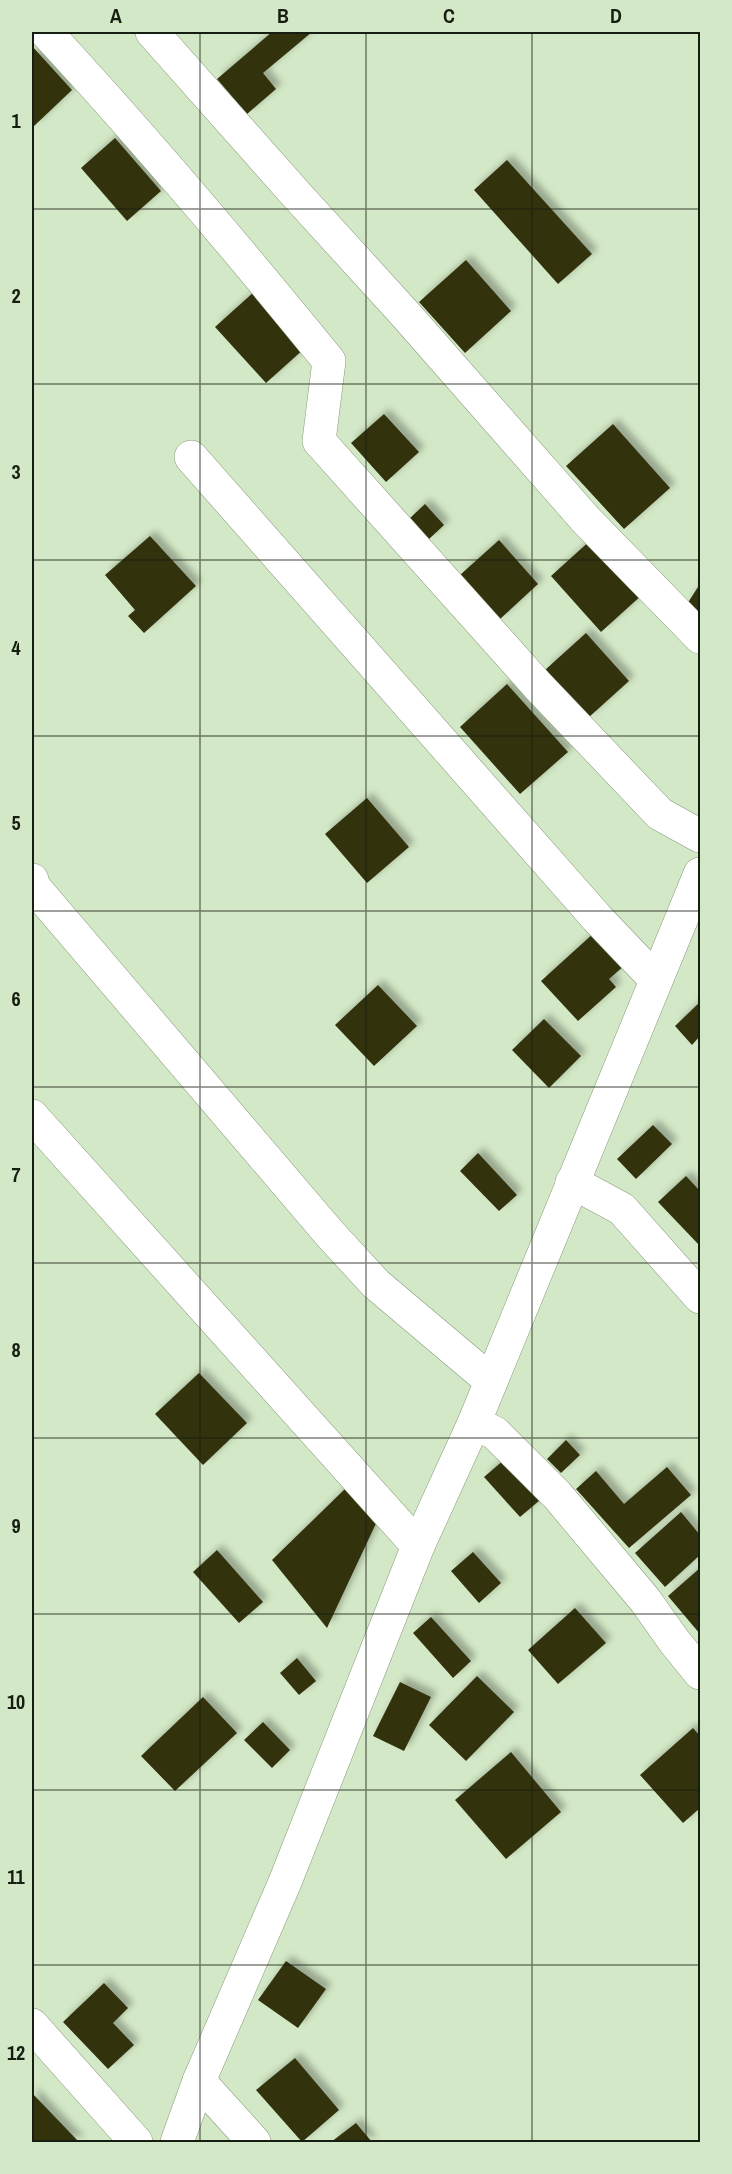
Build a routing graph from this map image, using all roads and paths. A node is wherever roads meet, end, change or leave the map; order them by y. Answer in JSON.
{"nodes":[{"id":1,"x":46,"y":32,"type":"edge"},
{"id":2,"x":152,"y":32,"type":"edge"},
{"id":3,"x":192,"y":457,"type":"dead end"},
{"id":4,"x":700,"y":637,"type":"edge"},
{"id":5,"x":700,"y":836,"type":"edge"},
{"id":6,"x":700,"y":874,"type":"edge"},
{"id":7,"x":32,"y":880,"type":"edge"},
{"id":8,"x":656,"y":980,"type":"junction"},
{"id":9,"x":32,"y":1116,"type":"edge"},
{"id":10,"x":572,"y":1182,"type":"junction"},
{"id":11,"x":700,"y":1297,"type":"edge"},
{"id":12,"x":491,"y":1381,"type":"junction"},
{"id":13,"x":474,"y":1423,"type":"junction"},
{"id":14,"x":418,"y":1546,"type":"junction"},
{"id":15,"x":700,"y":1673,"type":"edge"},
{"id":16,"x":32,"y":2025,"type":"edge"},
{"id":17,"x":199,"y":2081,"type":"junction"},
{"id":18,"x":136,"y":2142,"type":"edge"},
{"id":19,"x":177,"y":2142,"type":"edge"},
{"id":20,"x":254,"y":2142,"type":"edge"}],
"edges":[{"from":1,"to":5,"type":"street"},
{"from":2,"to":4,"type":"street"},
{"from":3,"to":8,"type":"street"},
{"from":6,"to":8,"type":"street"},
{"from":7,"to":12,"type":"street"},
{"from":8,"to":10,"type":"street"},
{"from":9,"to":14,"type":"street"},
{"from":10,"to":11,"type":"street"},
{"from":10,"to":12,"type":"street"},
{"from":12,"to":13,"type":"street"},
{"from":13,"to":14,"type":"street"},
{"from":13,"to":15,"type":"street"},
{"from":14,"to":17,"type":"street"},
{"from":16,"to":18,"type":"street"},
{"from":17,"to":19,"type":"street"},
{"from":17,"to":20,"type":"street"}]}
